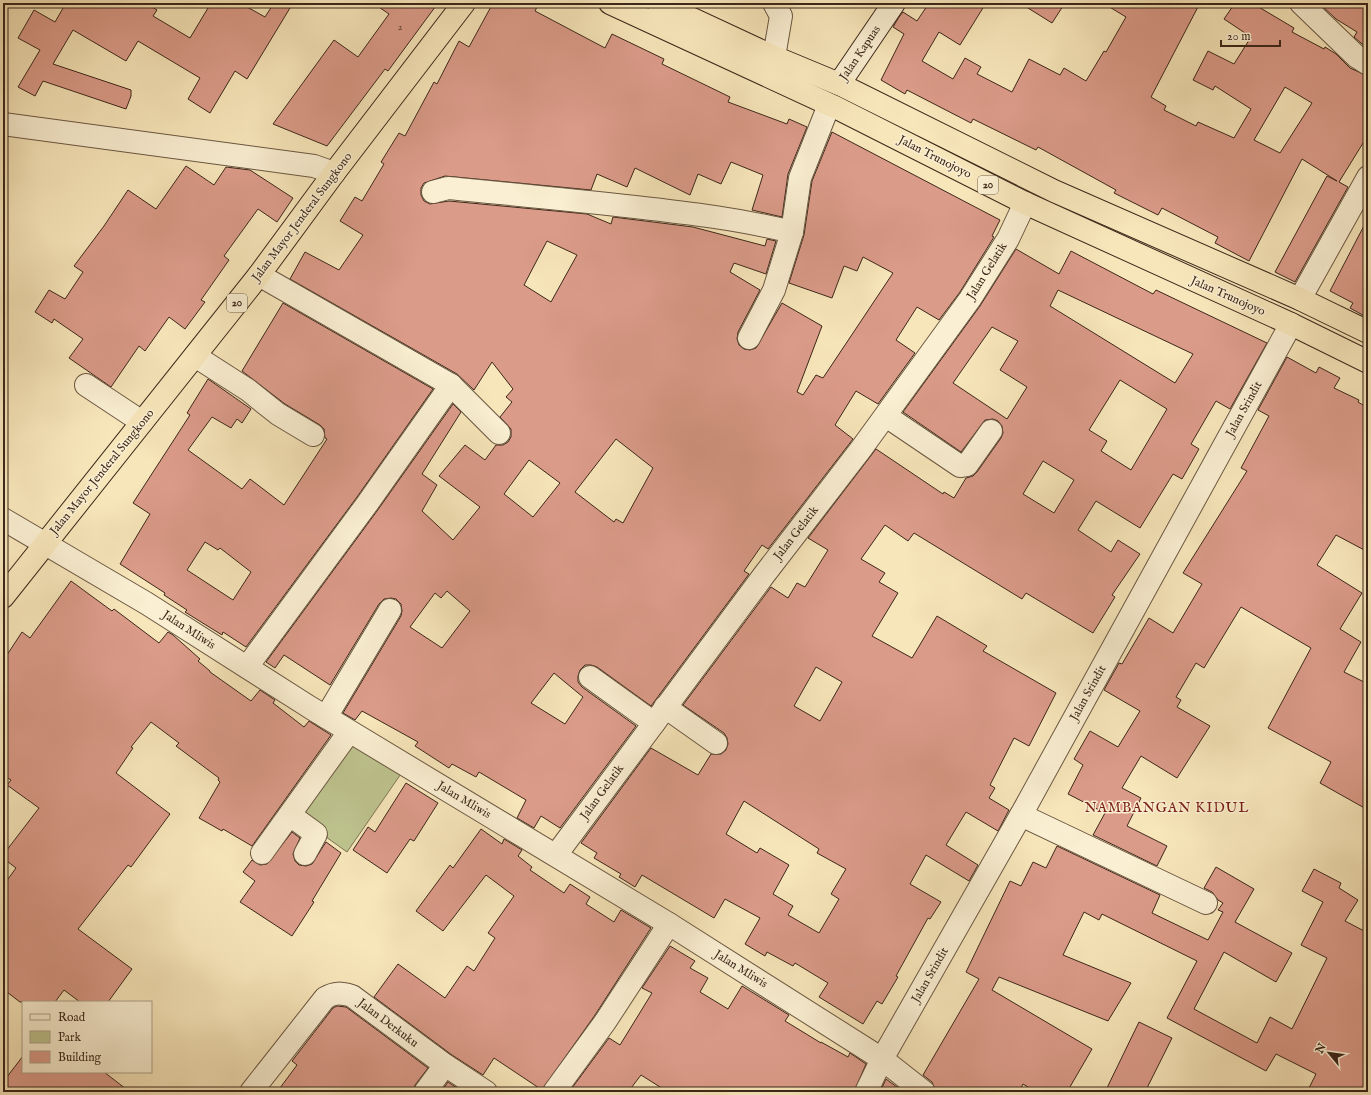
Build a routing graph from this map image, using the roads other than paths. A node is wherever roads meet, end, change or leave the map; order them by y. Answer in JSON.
{"nodes":[{"id":1,"x":463,"y":3,"type":"edge"},
{"id":2,"x":610,"y":3,"type":"edge"},
{"id":3,"x":658,"y":3,"type":"edge"},
{"id":4,"x":774,"y":3,"type":"edge"},
{"id":5,"x":894,"y":3,"type":"edge"},
{"id":6,"x":1301,"y":3,"type":"edge"},
{"id":7,"x":1368,"y":64,"type":"edge"},
{"id":8,"x":769,"y":66,"type":"junction"},
{"id":9,"x":839,"y":84,"type":"junction"},
{"id":10,"x":829,"y":105,"type":"junction"},
{"id":11,"x":3,"y":124,"type":"edge"},
{"id":12,"x":334,"y":173,"type":"junction"},
{"id":13,"x":1368,"y":177,"type":"edge"},
{"id":14,"x":433,"y":192,"type":"dead end"},
{"id":15,"x":1025,"y":203,"type":"junction"},
{"id":16,"x":792,"y":232,"type":"junction"},
{"id":17,"x":259,"y":276,"type":"junction"},
{"id":18,"x":1300,"y":299,"type":"junction"},
{"id":19,"x":1291,"y":324,"type":"junction"},
{"id":20,"x":1368,"y":332,"type":"edge"},
{"id":21,"x":749,"y":338,"type":"dead end"},
{"id":22,"x":195,"y":356,"type":"junction"},
{"id":23,"x":1368,"y":362,"type":"edge"},
{"id":24,"x":86,"y":385,"type":"dead end"},
{"id":25,"x":451,"y":385,"type":"junction"},
{"id":26,"x":886,"y":416,"type":"junction"},
{"id":27,"x":142,"y":422,"type":"junction"},
{"id":28,"x":991,"y":431,"type":"dead end"},
{"id":29,"x":499,"y":433,"type":"dead end"},
{"id":30,"x":313,"y":435,"type":"dead end"},
{"id":31,"x":3,"y":519,"type":"edge"},
{"id":32,"x":45,"y":544,"type":"junction"},
{"id":33,"x":3,"y":597,"type":"edge"},
{"id":34,"x":390,"y":610,"type":"dead end"},
{"id":35,"x":247,"y":667,"type":"junction"},
{"id":36,"x":590,"y":677,"type":"dead end"},
{"id":37,"x":659,"y":715,"type":"junction"},
{"id":38,"x":326,"y":717,"type":"junction"},
{"id":39,"x":349,"y":732,"type":"junction"},
{"id":40,"x":716,"y":743,"type":"dead end"},
{"id":41,"x":290,"y":815,"type":"junction"},
{"id":42,"x":1021,"y":815,"type":"junction"},
{"id":43,"x":262,"y":852,"type":"dead end"},
{"id":44,"x":306,"y":854,"type":"dead end"},
{"id":45,"x":556,"y":855,"type":"junction"},
{"id":46,"x":1206,"y":903,"type":"dead end"},
{"id":47,"x":669,"y":924,"type":"junction"},
{"id":48,"x":882,"y":1059,"type":"junction"},
{"id":49,"x":445,"y":1065,"type":"junction"},
{"id":50,"x":251,"y":1092,"type":"edge"},
{"id":51,"x":425,"y":1092,"type":"edge"},
{"id":52,"x":486,"y":1092,"type":"edge"},
{"id":53,"x":554,"y":1092,"type":"edge"},
{"id":54,"x":866,"y":1092,"type":"edge"},
{"id":55,"x":924,"y":1092,"type":"edge"}],
"edges":[{"from":1,"to":12,"type":"highway","name":"Jalan Mayor Jenderal Sungkono","number":"20"},
{"from":2,"to":8,"type":"highway","name":"Jalan Trunojoyo","number":"20"},
{"from":3,"to":8,"type":"highway","name":"Jalan Trunojoyo","number":"20"},
{"from":4,"to":8,"type":"street"},
{"from":5,"to":9,"type":"street","name":"Jalan Kapuas"},
{"from":6,"to":7,"type":"street"},
{"from":8,"to":9,"type":"highway","name":"Jalan Trunojoyo","number":"20"},
{"from":8,"to":10,"type":"highway","name":"Jalan Trunojoyo","number":"20"},
{"from":9,"to":10,"type":"street","name":"Jalan Kapuas"},
{"from":9,"to":18,"type":"highway","name":"Jalan Trunojoyo","number":"20"},
{"from":10,"to":15,"type":"highway","name":"Jalan Trunojoyo","number":"20"},
{"from":10,"to":16,"type":"street","name":"Jalan Kapuas"},
{"from":11,"to":12,"type":"street"},
{"from":12,"to":17,"type":"highway","name":"Jalan Mayor Jenderal Sungkono","number":"20"},
{"from":13,"to":18,"type":"street"},
{"from":14,"to":16,"type":"street"},
{"from":15,"to":19,"type":"highway","name":"Jalan Trunojoyo","number":"20"},
{"from":15,"to":26,"type":"street","name":"Jalan Gelatik"},
{"from":16,"to":21,"type":"street","name":"Jalan Kapuas"},
{"from":17,"to":22,"type":"highway","name":"Jalan Mayor Jenderal Sungkono","number":"20"},
{"from":17,"to":25,"type":"street"},
{"from":18,"to":20,"type":"highway","name":"Jalan Trunojoyo","number":"20"},
{"from":19,"to":23,"type":"highway","name":"Jalan Trunojoyo","number":"20"},
{"from":19,"to":42,"type":"street","name":"Jalan Srindit"},
{"from":22,"to":27,"type":"highway","name":"Jalan Mayor Jenderal Sungkono","number":"20"},
{"from":22,"to":30,"type":"street"},
{"from":24,"to":27,"type":"street"},
{"from":25,"to":29,"type":"street"},
{"from":25,"to":35,"type":"street"},
{"from":26,"to":28,"type":"street"},
{"from":26,"to":37,"type":"street","name":"Jalan Gelatik"},
{"from":27,"to":32,"type":"highway","name":"Jalan Mayor Jenderal Sungkono","number":"20"},
{"from":31,"to":32,"type":"street","name":"Jalan Mliwis"},
{"from":32,"to":33,"type":"highway","name":"Jalan Mayor Jenderal Sungkono","number":"20"},
{"from":32,"to":35,"type":"street","name":"Jalan Mliwis"},
{"from":34,"to":38,"type":"street"},
{"from":35,"to":38,"type":"street","name":"Jalan Mliwis"},
{"from":36,"to":37,"type":"street"},
{"from":37,"to":40,"type":"street"},
{"from":37,"to":45,"type":"street","name":"Jalan Gelatik"},
{"from":38,"to":39,"type":"street","name":"Jalan Mliwis"},
{"from":39,"to":41,"type":"street"},
{"from":39,"to":45,"type":"street","name":"Jalan Mliwis"},
{"from":41,"to":43,"type":"street"},
{"from":41,"to":44,"type":"street"},
{"from":42,"to":46,"type":"street"},
{"from":42,"to":48,"type":"street","name":"Jalan Srindit"},
{"from":45,"to":47,"type":"street","name":"Jalan Mliwis"},
{"from":47,"to":48,"type":"street","name":"Jalan Mliwis"},
{"from":47,"to":53,"type":"street"},
{"from":48,"to":54,"type":"street","name":"Jalan Srindit"},
{"from":48,"to":55,"type":"street","name":"Jalan Mliwis"},
{"from":49,"to":50,"type":"street","name":"Jalan Derkuku"},
{"from":49,"to":51,"type":"street"},
{"from":49,"to":52,"type":"street","name":"Jalan Derkuku"}]}
